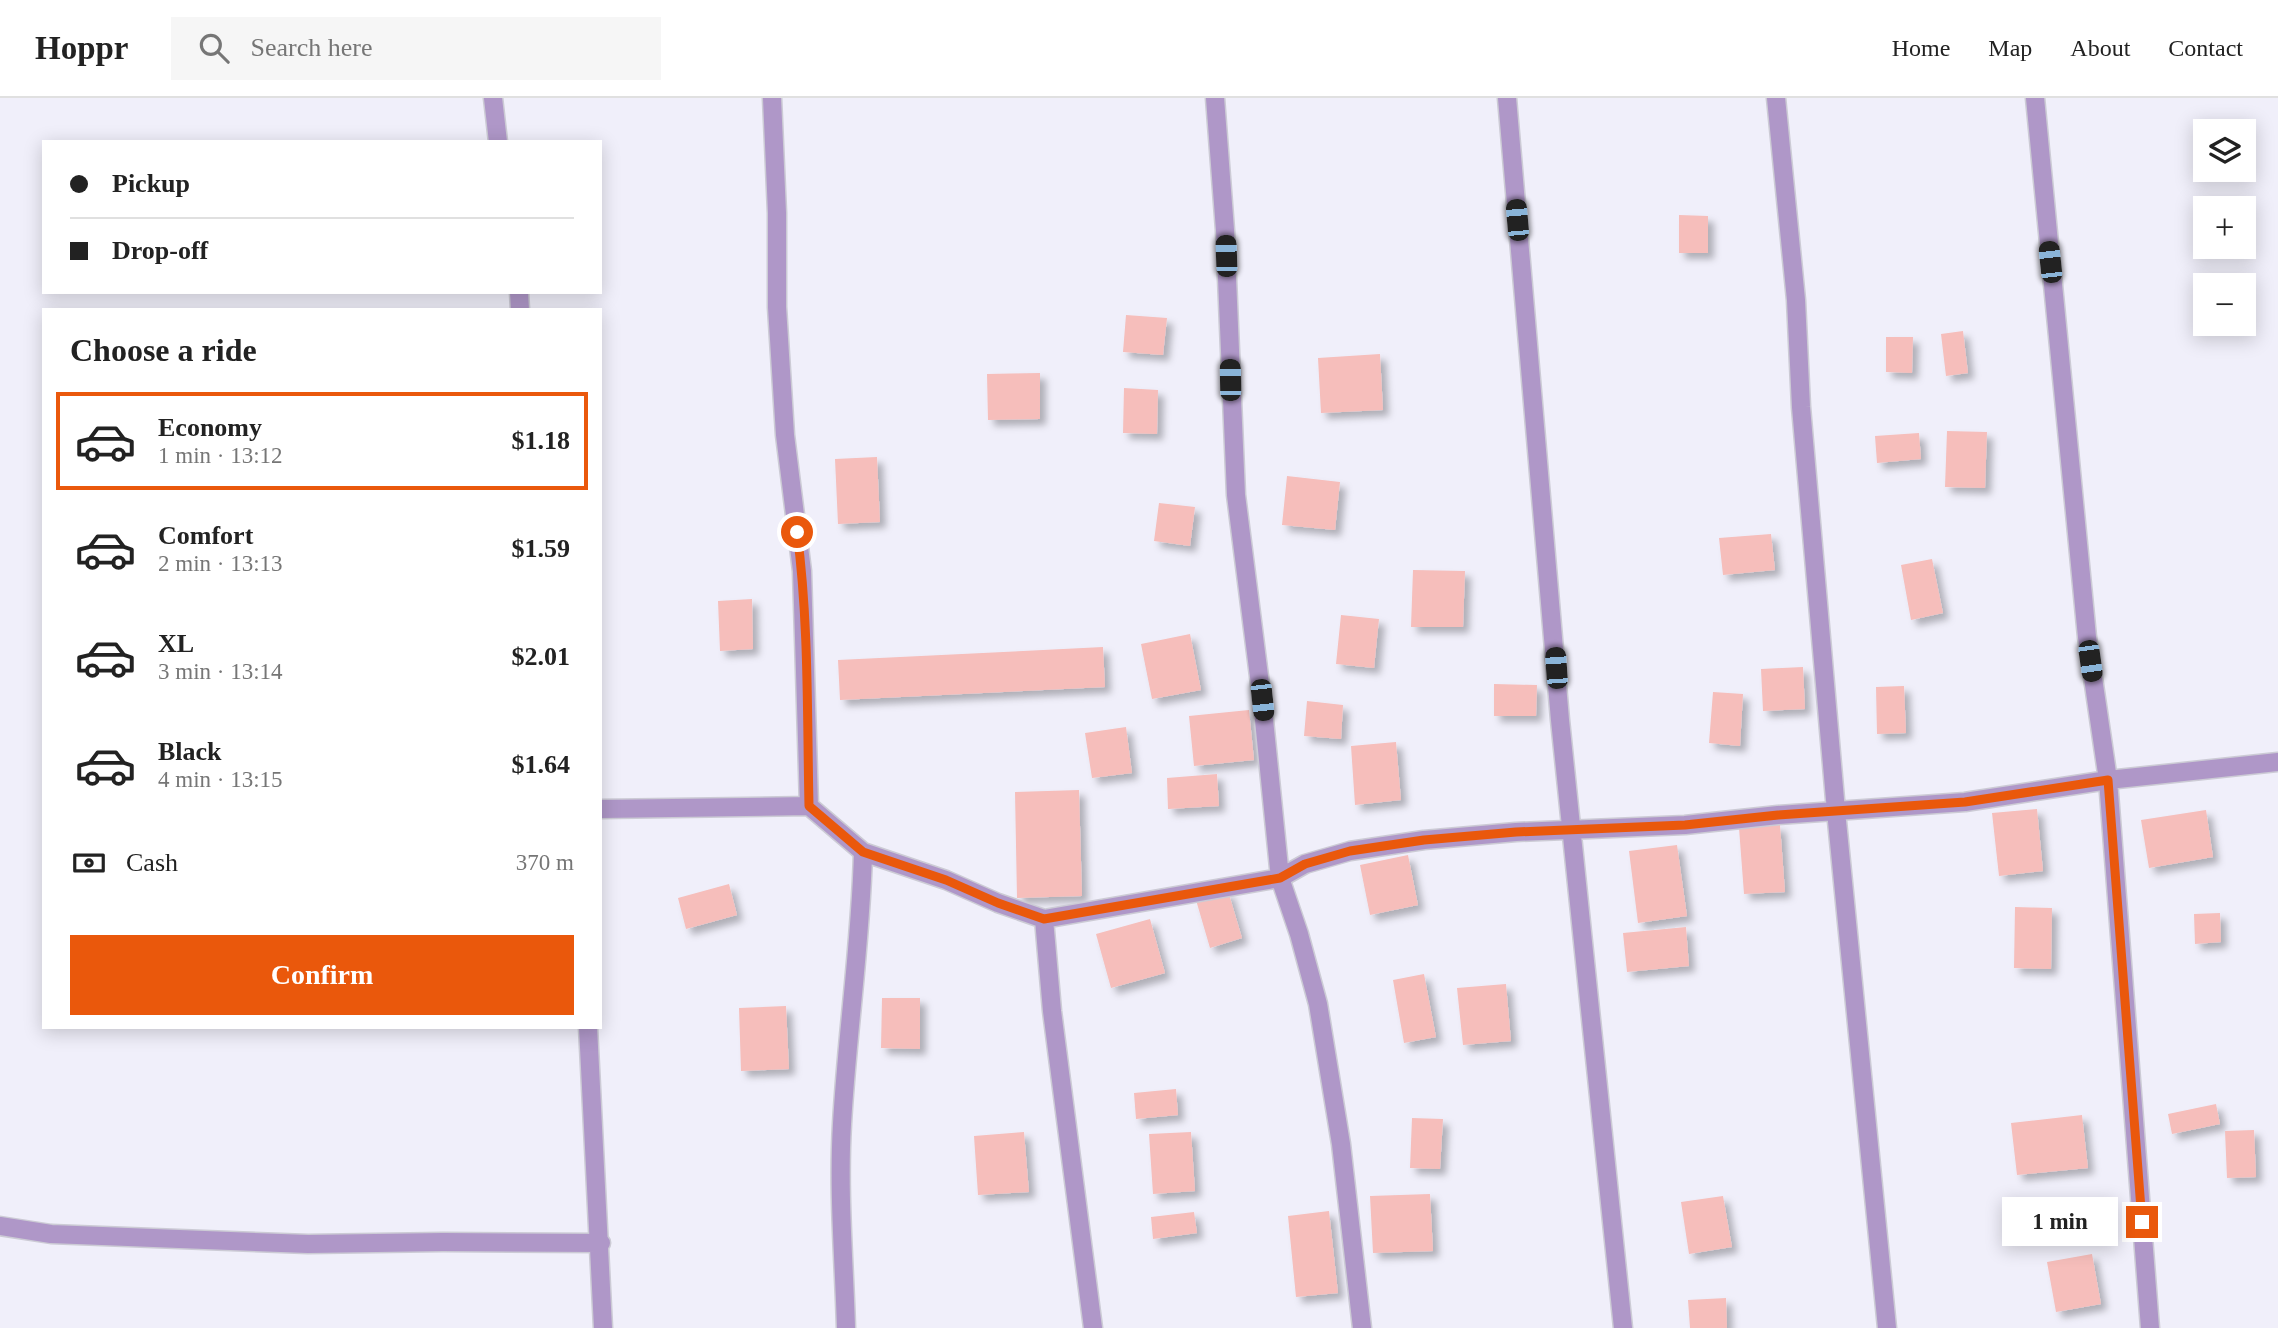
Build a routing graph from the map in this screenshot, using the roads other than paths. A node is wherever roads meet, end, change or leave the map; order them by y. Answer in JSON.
{"nodes":[{"id":1,"x":493,"y":98,"type":"edge"},
{"id":2,"x":772,"y":98,"type":"edge"},
{"id":3,"x":1215,"y":98,"type":"edge"},
{"id":4,"x":1507,"y":98,"type":"edge"},
{"id":5,"x":1776,"y":98,"type":"edge"},
{"id":6,"x":2035,"y":98,"type":"edge"},
{"id":7,"x":498,"y":140,"type":"edge"},
{"id":8,"x":2278,"y":762,"type":"edge"},
{"id":9,"x":2108,"y":780,"type":"junction"},
{"id":10,"x":809,"y":806,"type":"junction"},
{"id":11,"x":602,"y":809,"type":"edge"},
{"id":12,"x":1836,"y":811,"type":"junction"},
{"id":13,"x":1572,"y":831,"type":"junction"},
{"id":14,"x":863,"y":852,"type":"junction"},
{"id":15,"x":1280,"y":878,"type":"junction"},
{"id":16,"x":1044,"y":919,"type":"junction"},
{"id":17,"x":588,"y":1029,"type":"edge"},
{"id":18,"x":0,"y":1226,"type":"edge"},
{"id":19,"x":601,"y":1243,"type":"junction"},
{"id":20,"x":603,"y":1328,"type":"edge"},
{"id":21,"x":846,"y":1328,"type":"edge"},
{"id":22,"x":1093,"y":1328,"type":"edge"},
{"id":23,"x":1362,"y":1328,"type":"edge"},
{"id":24,"x":1623,"y":1328,"type":"edge"},
{"id":25,"x":1887,"y":1328,"type":"edge"},
{"id":26,"x":2150,"y":1328,"type":"edge"}],
"edges":[{"from":1,"to":7,"type":"street"},
{"from":2,"to":10,"type":"street"},
{"from":3,"to":15,"type":"street"},
{"from":4,"to":13,"type":"street"},
{"from":5,"to":12,"type":"street"},
{"from":6,"to":9,"type":"street"},
{"from":8,"to":9,"type":"street"},
{"from":9,"to":12,"type":"street"},
{"from":9,"to":26,"type":"street"},
{"from":10,"to":11,"type":"street"},
{"from":10,"to":14,"type":"street"},
{"from":12,"to":13,"type":"street"},
{"from":12,"to":25,"type":"street"},
{"from":13,"to":15,"type":"street"},
{"from":13,"to":24,"type":"street"},
{"from":14,"to":16,"type":"street"},
{"from":14,"to":21,"type":"street"},
{"from":15,"to":16,"type":"street"},
{"from":15,"to":23,"type":"street"},
{"from":16,"to":22,"type":"street"},
{"from":17,"to":19,"type":"street"},
{"from":18,"to":19,"type":"street"},
{"from":19,"to":20,"type":"street"}]}
